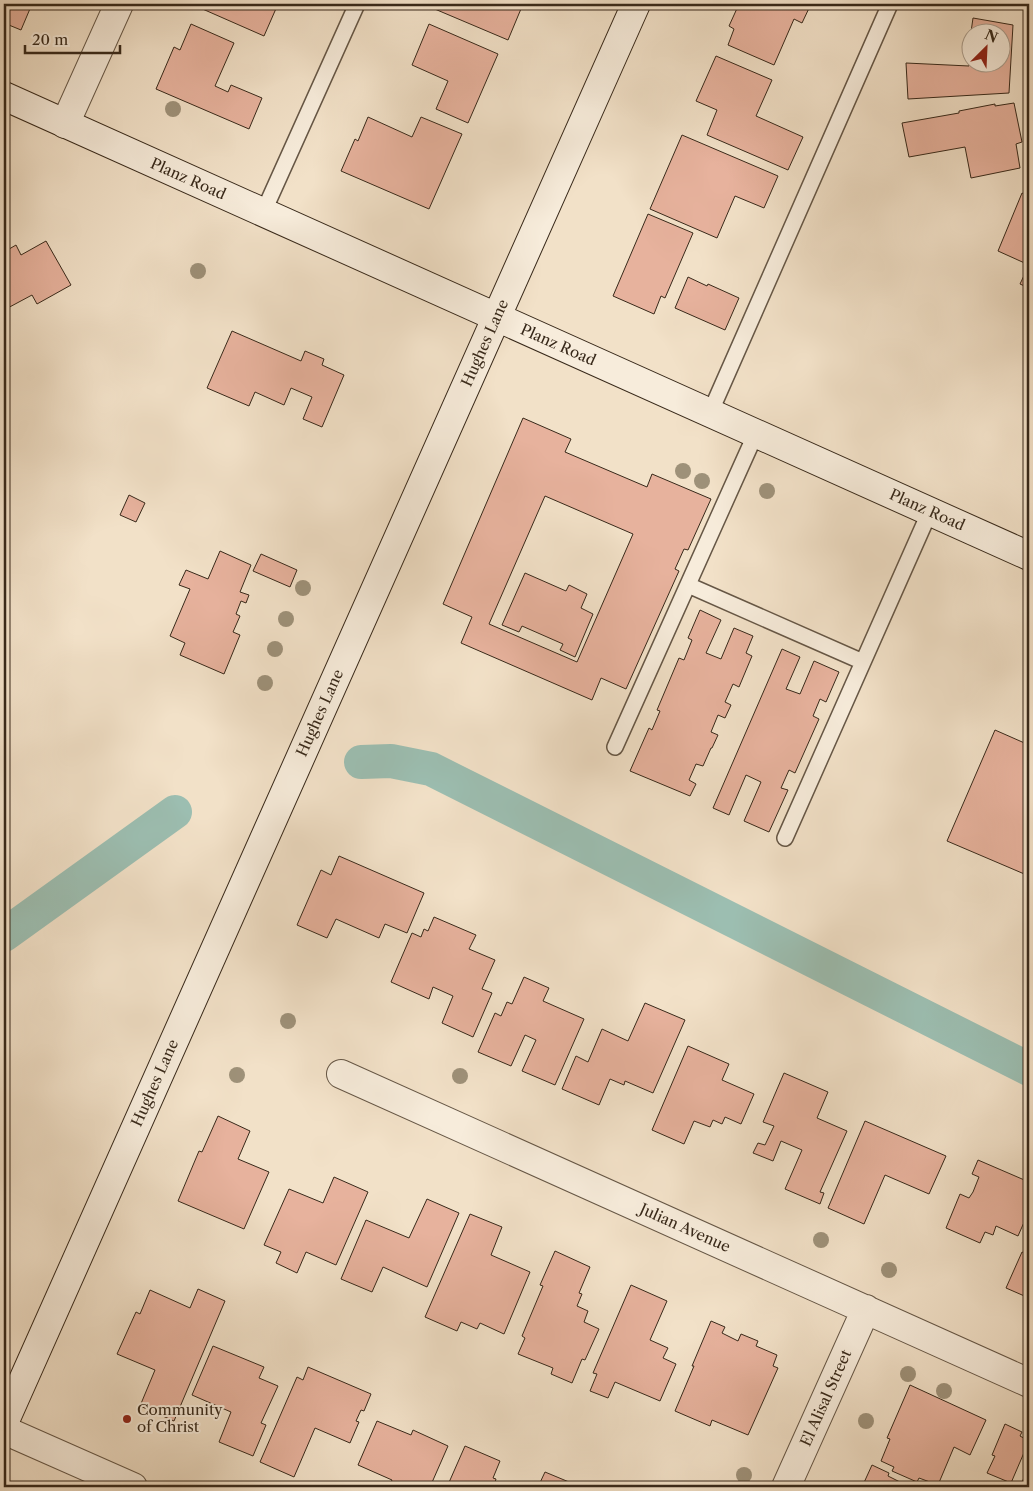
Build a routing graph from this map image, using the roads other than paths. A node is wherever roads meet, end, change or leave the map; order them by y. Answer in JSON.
{"nodes":[{"id":1,"x":119,"y":4,"type":"edge"},
{"id":2,"x":357,"y":4,"type":"edge"},
{"id":3,"x":636,"y":4,"type":"edge"},
{"id":4,"x":890,"y":4,"type":"edge"},
{"id":5,"x":4,"y":96,"type":"edge"},
{"id":6,"x":65,"y":124,"type":"junction"},
{"id":7,"x":263,"y":213,"type":"junction"},
{"id":8,"x":496,"y":317,"type":"junction"},
{"id":9,"x":710,"y":413,"type":"junction"},
{"id":10,"x":756,"y":434,"type":"junction"},
{"id":11,"x":930,"y":511,"type":"junction"},
{"id":12,"x":1029,"y":556,"type":"edge"},
{"id":13,"x":688,"y":585,"type":"junction"},
{"id":14,"x":863,"y":662,"type":"junction"},
{"id":15,"x":615,"y":746,"type":"dead end"},
{"id":16,"x":785,"y":838,"type":"dead end"},
{"id":17,"x":341,"y":1074,"type":"dead end"},
{"id":18,"x":866,"y":1309,"type":"junction"},
{"id":19,"x":1029,"y":1382,"type":"edge"},
{"id":20,"x":5,"y":1419,"type":"edge"},
{"id":21,"x":133,"y":1487,"type":"edge"},
{"id":22,"x":786,"y":1487,"type":"edge"}],
"edges":[{"from":1,"to":6,"type":"street"},
{"from":2,"to":7,"type":"lane"},
{"from":3,"to":8,"type":"street","name":"Hughes Lane"},
{"from":4,"to":9,"type":"lane"},
{"from":5,"to":6,"type":"street","name":"Planz Road"},
{"from":6,"to":7,"type":"street","name":"Planz Road"},
{"from":7,"to":8,"type":"street","name":"Planz Road"},
{"from":8,"to":9,"type":"street","name":"Planz Road"},
{"from":8,"to":20,"type":"street","name":"Hughes Lane"},
{"from":9,"to":10,"type":"street","name":"Planz Road"},
{"from":10,"to":11,"type":"street","name":"Planz Road"},
{"from":10,"to":13,"type":"lane"},
{"from":11,"to":12,"type":"street","name":"Planz Road"},
{"from":11,"to":14,"type":"lane"},
{"from":13,"to":14,"type":"lane"},
{"from":13,"to":15,"type":"lane"},
{"from":14,"to":16,"type":"lane"},
{"from":17,"to":18,"type":"street","name":"Julian Avenue"},
{"from":18,"to":19,"type":"street","name":"Julian Avenue"},
{"from":18,"to":22,"type":"street","name":"El Alisal Street"},
{"from":20,"to":21,"type":"street"}]}
